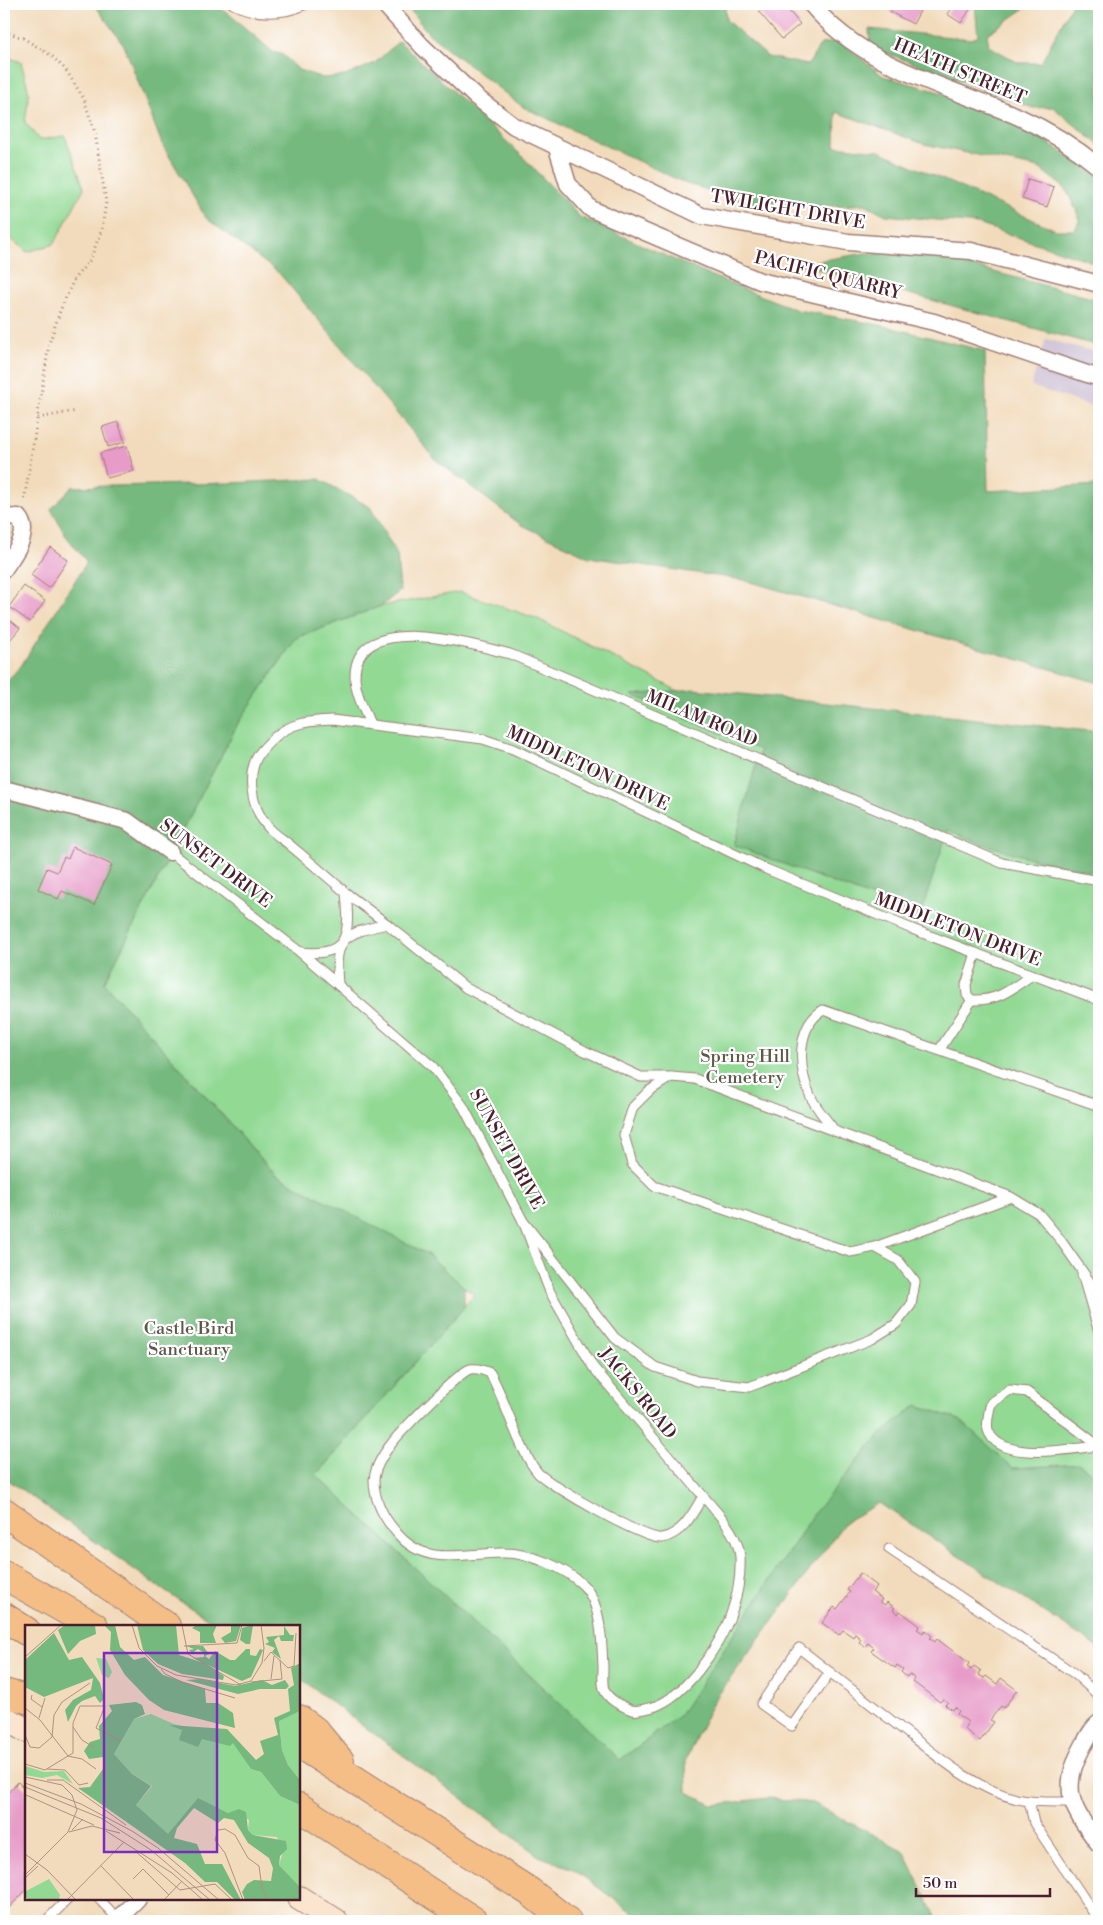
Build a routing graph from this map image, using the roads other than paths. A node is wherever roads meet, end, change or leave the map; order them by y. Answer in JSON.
{"nodes":[{"id":1,"x":233,"y":4,"type":"edge"},
{"id":2,"x":306,"y":4,"type":"edge"},
{"id":3,"x":384,"y":4,"type":"edge"},
{"id":4,"x":811,"y":4,"type":"edge"},
{"id":5,"x":557,"y":148,"type":"junction"},
{"id":6,"x":1099,"y":167,"type":"edge"},
{"id":7,"x":1099,"y":284,"type":"edge"},
{"id":8,"x":1099,"y":378,"type":"edge"},
{"id":9,"x":11,"y":518,"type":"edge"},
{"id":10,"x":4,"y":569,"type":"edge"},
{"id":11,"x":370,"y":724,"type":"junction"},
{"id":12,"x":4,"y":789,"type":"edge"},
{"id":13,"x":170,"y":852,"type":"joint"},
{"id":14,"x":1099,"y":881,"type":"edge"},
{"id":15,"x":346,"y":893,"type":"junction"},
{"id":16,"x":387,"y":924,"type":"junction"},
{"id":17,"x":342,"y":944,"type":"junction"},
{"id":18,"x":300,"y":952,"type":"junction"},
{"id":19,"x":976,"y":953,"type":"junction"},
{"id":20,"x":1032,"y":974,"type":"junction"},
{"id":21,"x":338,"y":986,"type":"junction"},
{"id":22,"x":972,"y":1000,"type":"junction"},
{"id":23,"x":1099,"y":1000,"type":"edge"},
{"id":24,"x":940,"y":1049,"type":"junction"},
{"id":25,"x":670,"y":1077,"type":"junction"},
{"id":26,"x":1099,"y":1106,"type":"edge"},
{"id":27,"x":834,"y":1131,"type":"junction"},
{"id":28,"x":1011,"y":1197,"type":"junction"},
{"id":29,"x":523,"y":1221,"type":"junction"},
{"id":30,"x":875,"y":1247,"type":"junction"},
{"id":31,"x":1080,"y":1267,"type":"junction"},
{"id":32,"x":1099,"y":1295,"type":"edge"},
{"id":33,"x":1099,"y":1332,"type":"edge"},
{"id":34,"x":1099,"y":1446,"type":"edge"},
{"id":35,"x":703,"y":1496,"type":"junction"},
{"id":36,"x":4,"y":1512,"type":"edge"},
{"id":37,"x":889,"y":1549,"type":"dead end"},
{"id":38,"x":4,"y":1575,"type":"edge"},
{"id":39,"x":4,"y":1617,"type":"edge"},
{"id":40,"x":92,"y":1625,"type":"edge"},
{"id":41,"x":165,"y":1625,"type":"edge"},
{"id":42,"x":25,"y":1630,"type":"edge"},
{"id":43,"x":830,"y":1672,"type":"junction"},
{"id":44,"x":4,"y":1693,"type":"edge"},
{"id":45,"x":1099,"y":1696,"type":"edge"},
{"id":46,"x":25,"y":1698,"type":"edge"},
{"id":47,"x":4,"y":1718,"type":"edge"},
{"id":48,"x":300,"y":1720,"type":"edge"},
{"id":49,"x":1099,"y":1723,"type":"edge"},
{"id":50,"x":25,"y":1729,"type":"edge"},
{"id":51,"x":300,"y":1745,"type":"edge"},
{"id":52,"x":354,"y":1778,"type":"junction"},
{"id":53,"x":1028,"y":1801,"type":"junction"},
{"id":54,"x":1073,"y":1802,"type":"junction"},
{"id":55,"x":300,"y":1808,"type":"edge"},
{"id":56,"x":300,"y":1823,"type":"edge"},
{"id":57,"x":1099,"y":1844,"type":"edge"},
{"id":58,"x":67,"y":1900,"type":"edge"},
{"id":59,"x":100,"y":1900,"type":"edge"},
{"id":60,"x":137,"y":1900,"type":"edge"},
{"id":61,"x":298,"y":1900,"type":"edge"},
{"id":62,"x":300,"y":1900,"type":"edge"},
{"id":63,"x":468,"y":1917,"type":"edge"},
{"id":64,"x":117,"y":1920,"type":"edge"},
{"id":65,"x":46,"y":1921,"type":"edge"},
{"id":66,"x":308,"y":1921,"type":"edge"},
{"id":67,"x":336,"y":1921,"type":"edge"},
{"id":68,"x":567,"y":1921,"type":"edge"},
{"id":69,"x":1099,"y":1921,"type":"edge"}],
"edges":[{"from":1,"to":2,"type":"lane"},
{"from":3,"to":5,"type":"street","name":"TWILIGHT DRIVE"},
{"from":4,"to":6,"type":"street","name":"HEATH STREET"},
{"from":5,"to":7,"type":"street","name":"TWILIGHT DRIVE"},
{"from":5,"to":8,"type":"street","name":"PACIFIC QUARRY"},
{"from":9,"to":10,"type":"street"},
{"from":11,"to":14,"type":"lane","name":"MILAM ROAD"},
{"from":11,"to":15,"type":"lane","name":"MIDDLETON DRIVE"},
{"from":11,"to":19,"type":"lane","name":"MIDDLETON DRIVE"},
{"from":12,"to":13,"type":"street","name":"SUNSET DRIVE"},
{"from":13,"to":18,"type":"lane","name":"SUNSET DRIVE"},
{"from":15,"to":16,"type":"lane","name":"MIDDLETON DRIVE"},
{"from":15,"to":17,"type":"lane"},
{"from":16,"to":17,"type":"lane"},
{"from":16,"to":25,"type":"lane","name":"MIDDLETON DRIVE"},
{"from":17,"to":18,"type":"lane"},
{"from":17,"to":21,"type":"lane"},
{"from":18,"to":21,"type":"lane","name":"SUNSET DRIVE"},
{"from":19,"to":20,"type":"lane","name":"MIDDLETON DRIVE"},
{"from":19,"to":22,"type":"lane"},
{"from":20,"to":22,"type":"lane"},
{"from":20,"to":23,"type":"lane","name":"MIDDLETON DRIVE"},
{"from":21,"to":29,"type":"lane","name":"SUNSET DRIVE"},
{"from":22,"to":24,"type":"lane"},
{"from":24,"to":26,"type":"lane"},
{"from":24,"to":27,"type":"lane"},
{"from":25,"to":27,"type":"lane","name":"MIDDLETON DRIVE"},
{"from":25,"to":30,"type":"lane"},
{"from":27,"to":28,"type":"lane","name":"MIDDLETON DRIVE"},
{"from":28,"to":30,"type":"lane"},
{"from":28,"to":31,"type":"lane","name":"MIDDLETON DRIVE"},
{"from":29,"to":30,"type":"lane","name":"SUNSET DRIVE"},
{"from":29,"to":35,"type":"lane","name":"JACKS ROAD"},
{"from":31,"to":32,"type":"lane","name":"MIDDLETON DRIVE"},
{"from":31,"to":33,"type":"lane"},
{"from":34,"to":34,"type":"lane"},
{"from":35,"to":35,"type":"lane","name":"JACKS ROAD"},
{"from":36,"to":41,"type":"highway"},
{"from":37,"to":45,"type":"lane"},
{"from":38,"to":40,"type":"highway"},
{"from":39,"to":42,"type":"highway"},
{"from":43,"to":43,"type":"lane"},
{"from":43,"to":53,"type":"lane"},
{"from":44,"to":46,"type":"highway"},
{"from":47,"to":50,"type":"street"},
{"from":48,"to":52,"type":"highway"},
{"from":49,"to":54,"type":"street"},
{"from":51,"to":52,"type":"highway"},
{"from":52,"to":68,"type":"highway"},
{"from":53,"to":54,"type":"lane"},
{"from":53,"to":69,"type":"lane"},
{"from":54,"to":57,"type":"street"},
{"from":55,"to":63,"type":"highway"},
{"from":56,"to":63,"type":"highway"},
{"from":58,"to":65,"type":"lane"},
{"from":59,"to":64,"type":"lane"},
{"from":60,"to":64,"type":"street"},
{"from":61,"to":66,"type":"street"},
{"from":62,"to":67,"type":"street"}]}
